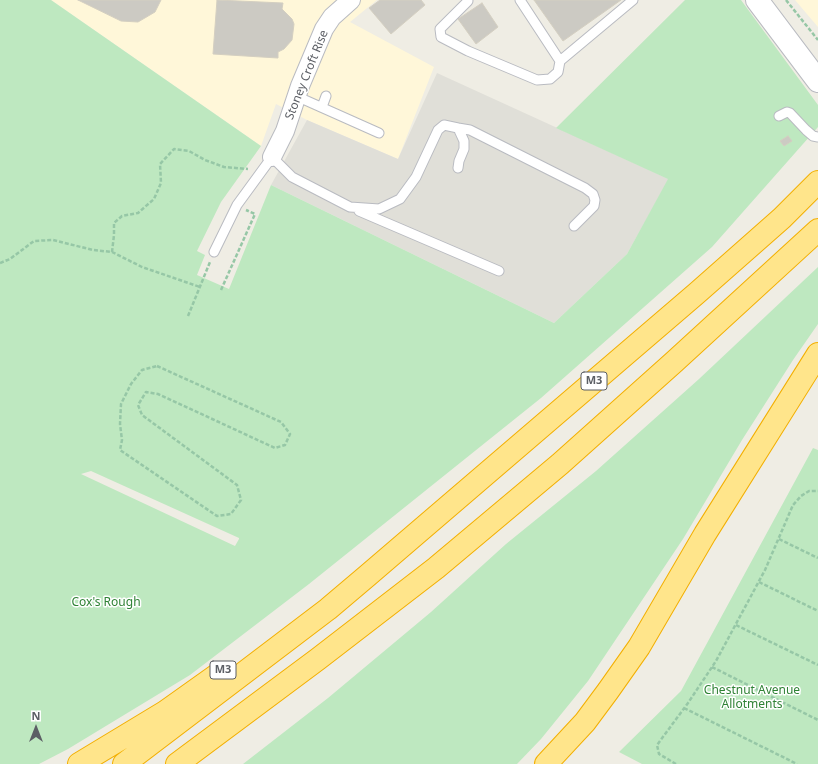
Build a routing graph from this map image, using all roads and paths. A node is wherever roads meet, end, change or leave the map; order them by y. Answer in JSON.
{"nodes":[{"id":1,"x":351,"y":0,"type":"edge"},
{"id":2,"x":520,"y":0,"type":"edge"},
{"id":3,"x":633,"y":0,"type":"edge"},
{"id":4,"x":757,"y":0,"type":"edge"},
{"id":5,"x":786,"y":0,"type":"edge"},
{"id":6,"x":468,"y":1,"type":"dead end"},
{"id":7,"x":818,"y":40,"type":"edge"},
{"id":8,"x":560,"y":61,"type":"junction"},
{"id":9,"x":818,"y":81,"type":"edge"},
{"id":10,"x":296,"y":96,"type":"junction"},
{"id":11,"x":326,"y":96,"type":"dead end"},
{"id":12,"x":322,"y":107,"type":"junction"},
{"id":13,"x":779,"y":116,"type":"dead end"},
{"id":14,"x":458,"y":128,"type":"junction"},
{"id":15,"x":379,"y":133,"type":"dead end"},
{"id":16,"x":818,"y":137,"type":"edge"},
{"id":17,"x":272,"y":156,"type":"junction"},
{"id":18,"x":458,"y":168,"type":"dead end"},
{"id":19,"x":250,"y":170,"type":"dead end"},
{"id":20,"x":818,"y":182,"type":"edge"},
{"id":21,"x":237,"y":205,"type":"junction"},
{"id":22,"x":350,"y":207,"type":"junction"},
{"id":23,"x":574,"y":226,"type":"dead end"},
{"id":24,"x":818,"y":230,"type":"edge"},
{"id":25,"x":112,"y":252,"type":"junction"},
{"id":26,"x":214,"y":252,"type":"joint"},
{"id":27,"x":0,"y":263,"type":"edge"},
{"id":28,"x":499,"y":271,"type":"dead end"},
{"id":29,"x":200,"y":287,"type":"junction"},
{"id":30,"x":221,"y":290,"type":"dead end"},
{"id":31,"x":188,"y":316,"type":"dead end"},
{"id":32,"x":818,"y":354,"type":"edge"},
{"id":33,"x":120,"y":450,"type":"joint"},
{"id":34,"x":818,"y":491,"type":"edge"},
{"id":35,"x":779,"y":539,"type":"junction"},
{"id":36,"x":818,"y":558,"type":"edge"},
{"id":37,"x":367,"y":576,"type":"junction"},
{"id":38,"x":759,"y":582,"type":"junction"},
{"id":39,"x":818,"y":611,"type":"edge"},
{"id":40,"x":736,"y":625,"type":"junction"},
{"id":41,"x":818,"y":665,"type":"edge"},
{"id":42,"x":712,"y":667,"type":"junction"},
{"id":43,"x":684,"y":708,"type":"junction"},
{"id":44,"x":818,"y":720,"type":"edge"},
{"id":45,"x":79,"y":764,"type":"edge"},
{"id":46,"x":124,"y":764,"type":"edge"},
{"id":47,"x":177,"y":764,"type":"edge"},
{"id":48,"x":546,"y":764,"type":"edge"},
{"id":49,"x":676,"y":764,"type":"edge"},
{"id":50,"x":796,"y":764,"type":"edge"}],
"edges":[{"from":1,"to":10,"type":"street","name":"Stoney Croft Rise"},
{"from":2,"to":8,"type":"lane"},
{"from":3,"to":8,"type":"lane"},
{"from":4,"to":9,"type":"street"},
{"from":5,"to":7,"type":"path"},
{"from":6,"to":8,"type":"lane"},
{"from":10,"to":12,"type":"lane"},
{"from":10,"to":17,"type":"street","name":"Stoney Croft Rise"},
{"from":11,"to":12,"type":"lane"},
{"from":12,"to":15,"type":"lane"},
{"from":13,"to":16,"type":"lane"},
{"from":14,"to":18,"type":"lane"},
{"from":14,"to":22,"type":"lane"},
{"from":14,"to":23,"type":"lane"},
{"from":17,"to":21,"type":"lane"},
{"from":17,"to":22,"type":"lane"},
{"from":19,"to":25,"type":"path"},
{"from":20,"to":37,"type":"highway","number":"M3"},
{"from":21,"to":26,"type":"lane"},
{"from":21,"to":30,"type":"path"},
{"from":22,"to":28,"type":"lane"},
{"from":24,"to":47,"type":"highway"},
{"from":25,"to":27,"type":"path"},
{"from":25,"to":29,"type":"path"},
{"from":26,"to":29,"type":"path"},
{"from":29,"to":31,"type":"path"},
{"from":32,"to":48,"type":"highway"},
{"from":33,"to":33,"type":"path"},
{"from":34,"to":35,"type":"path"},
{"from":35,"to":36,"type":"path"},
{"from":35,"to":38,"type":"path"},
{"from":37,"to":45,"type":"highway","number":"M3"},
{"from":37,"to":46,"type":"highway","number":"M3"},
{"from":38,"to":39,"type":"path"},
{"from":38,"to":40,"type":"path"},
{"from":40,"to":41,"type":"path"},
{"from":40,"to":42,"type":"path"},
{"from":42,"to":43,"type":"path"},
{"from":42,"to":44,"type":"path"},
{"from":43,"to":49,"type":"path"},
{"from":43,"to":50,"type":"path"}]}
